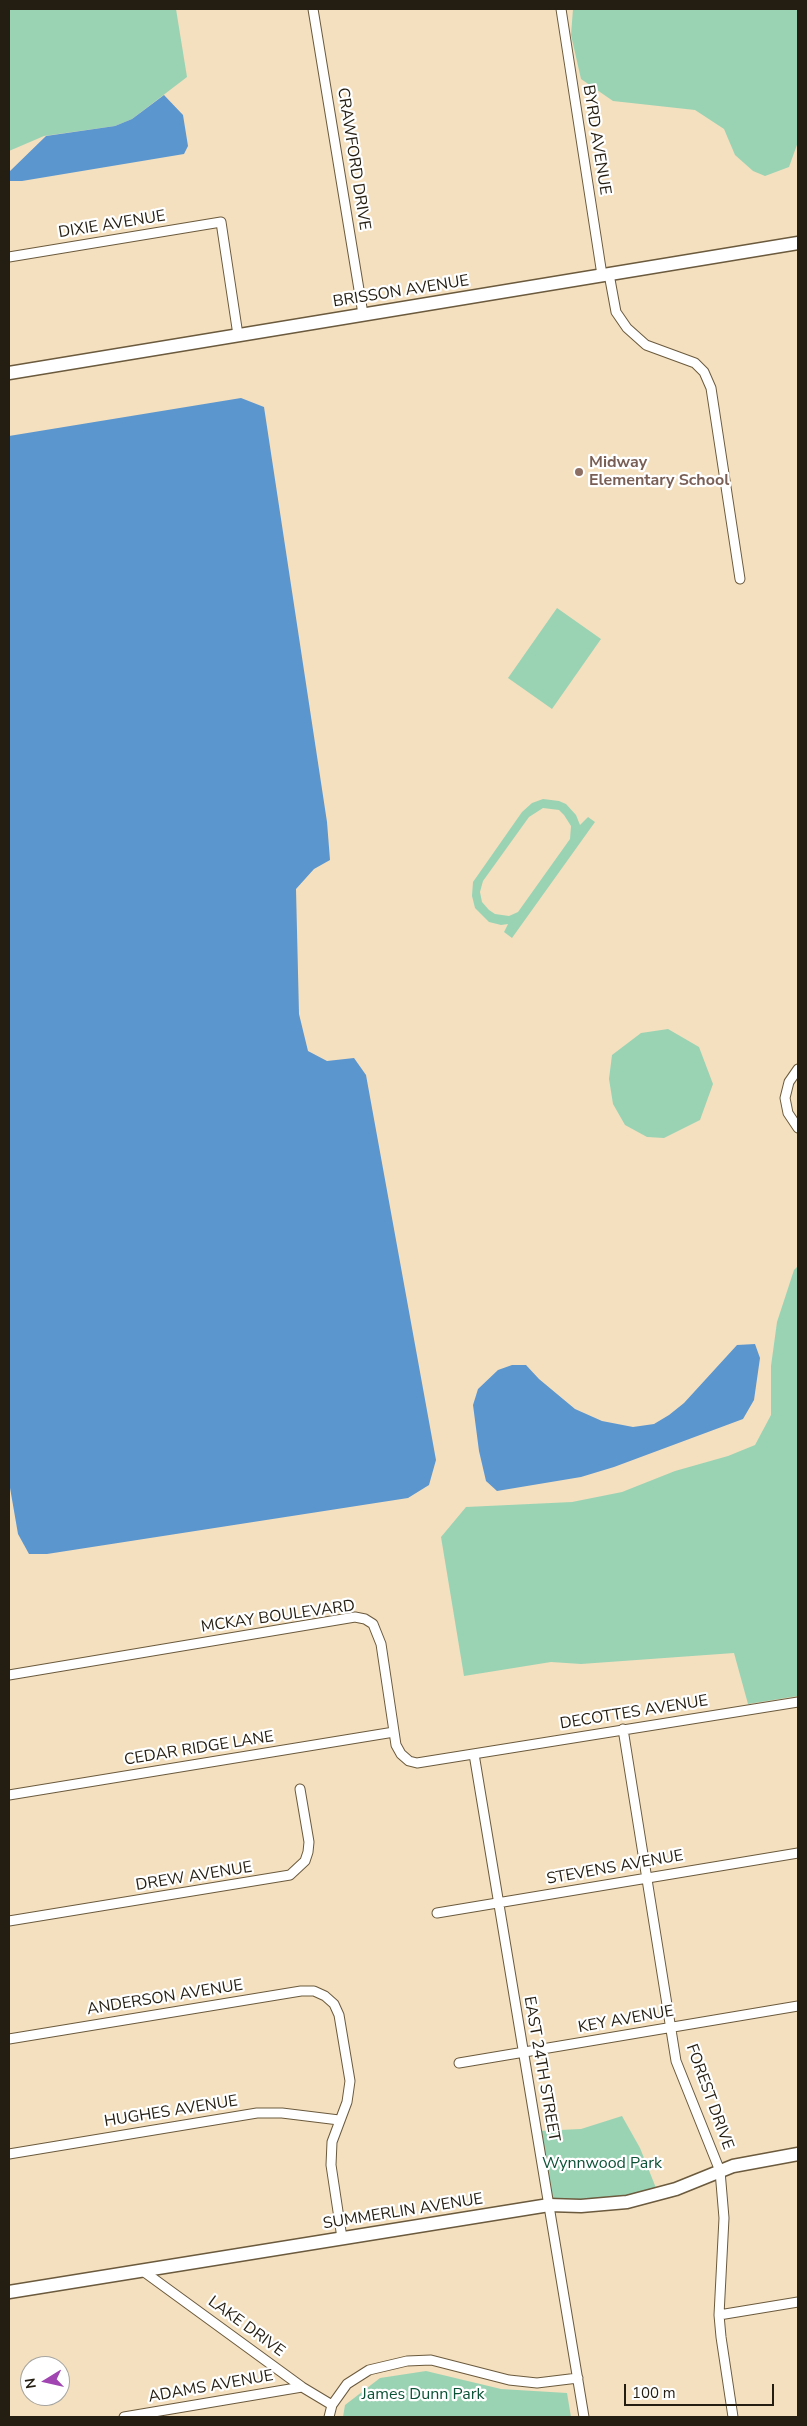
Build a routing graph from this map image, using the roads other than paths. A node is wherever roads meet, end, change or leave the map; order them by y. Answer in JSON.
{"nodes":[{"id":1,"x":313,"y":9,"type":"edge"},
{"id":2,"x":561,"y":9,"type":"edge"},
{"id":3,"x":798,"y":244,"type":"edge"},
{"id":4,"x":9,"y":257,"type":"edge"},
{"id":5,"x":605,"y":275,"type":"junction"},
{"id":6,"x":363,"y":314,"type":"junction"},
{"id":7,"x":238,"y":335,"type":"junction"},
{"id":8,"x":9,"y":373,"type":"edge"},
{"id":9,"x":740,"y":579,"type":"dead end"},
{"id":10,"x":798,"y":1070,"type":"edge"},
{"id":11,"x":798,"y":1128,"type":"edge"},
{"id":12,"x":9,"y":1675,"type":"edge"},
{"id":13,"x":798,"y":1702,"type":"edge"},
{"id":14,"x":623,"y":1729,"type":"junction"},
{"id":15,"x":394,"y":1732,"type":"junction"},
{"id":16,"x":474,"y":1754,"type":"junction"},
{"id":17,"x":300,"y":1789,"type":"dead end"},
{"id":18,"x":9,"y":1795,"type":"edge"},
{"id":19,"x":798,"y":1853,"type":"edge"},
{"id":20,"x":645,"y":1877,"type":"junction"},
{"id":21,"x":498,"y":1903,"type":"junction"},
{"id":22,"x":437,"y":1913,"type":"dead end"},
{"id":23,"x":9,"y":1921,"type":"edge"},
{"id":24,"x":798,"y":2006,"type":"edge"},
{"id":25,"x":670,"y":2027,"type":"junction"},
{"id":26,"x":9,"y":2039,"type":"edge"},
{"id":27,"x":522,"y":2052,"type":"junction"},
{"id":28,"x":459,"y":2063,"type":"dead end"},
{"id":29,"x":340,"y":2120,"type":"junction"},
{"id":30,"x":9,"y":2154,"type":"edge"},
{"id":31,"x":798,"y":2154,"type":"edge"},
{"id":32,"x":720,"y":2171,"type":"junction"},
{"id":33,"x":549,"y":2205,"type":"junction"},
{"id":34,"x":342,"y":2238,"type":"junction"},
{"id":35,"x":143,"y":2270,"type":"junction"},
{"id":36,"x":9,"y":2292,"type":"edge"},
{"id":37,"x":798,"y":2302,"type":"edge"},
{"id":38,"x":719,"y":2315,"type":"junction"},
{"id":39,"x":578,"y":2378,"type":"junction"},
{"id":40,"x":302,"y":2387,"type":"junction"},
{"id":41,"x":332,"y":2405,"type":"junction"},
{"id":42,"x":124,"y":2417,"type":"edge"},
{"id":43,"x":329,"y":2417,"type":"edge"},
{"id":44,"x":584,"y":2417,"type":"edge"},
{"id":45,"x":734,"y":2417,"type":"edge"}],
"edges":[{"from":1,"to":6,"type":"street","name":"CRAWFORD DRIVE"},
{"from":2,"to":5,"type":"street","name":"BYRD AVENUE"},
{"from":3,"to":5,"type":"street","name":"BRISSON AVENUE"},
{"from":4,"to":7,"type":"street","name":"DIXIE AVENUE"},
{"from":5,"to":6,"type":"street","name":"BRISSON AVENUE"},
{"from":5,"to":9,"type":"street","name":"BYRD AVENUE"},
{"from":6,"to":7,"type":"street","name":"BRISSON AVENUE"},
{"from":7,"to":8,"type":"street","name":"BRISSON AVENUE"},
{"from":10,"to":11,"type":"street"},
{"from":12,"to":15,"type":"street","name":"MCKAY BOULEVARD"},
{"from":13,"to":14,"type":"street","name":"DECOTTES AVENUE"},
{"from":14,"to":16,"type":"street","name":"DECOTTES AVENUE"},
{"from":14,"to":20,"type":"street","name":"FOREST DRIVE"},
{"from":15,"to":16,"type":"street","name":"MCKAY BOULEVARD"},
{"from":15,"to":18,"type":"street","name":"CEDAR RIDGE LANE"},
{"from":16,"to":21,"type":"street","name":"EAST 24TH STREET"},
{"from":17,"to":23,"type":"street","name":"DREW AVENUE"},
{"from":19,"to":20,"type":"street","name":"STEVENS AVENUE"},
{"from":20,"to":21,"type":"street","name":"STEVENS AVENUE"},
{"from":20,"to":25,"type":"street","name":"FOREST DRIVE"},
{"from":21,"to":22,"type":"street","name":"STEVENS AVENUE"},
{"from":21,"to":27,"type":"street","name":"EAST 24TH STREET"},
{"from":24,"to":25,"type":"street","name":"KEY AVENUE"},
{"from":25,"to":27,"type":"street","name":"KEY AVENUE"},
{"from":25,"to":32,"type":"street","name":"FOREST DRIVE"},
{"from":26,"to":29,"type":"street","name":"ANDERSON AVENUE"},
{"from":27,"to":28,"type":"street","name":"KEY AVENUE"},
{"from":27,"to":33,"type":"street","name":"EAST 24TH STREET"},
{"from":29,"to":30,"type":"street","name":"HUGHES AVENUE"},
{"from":29,"to":34,"type":"street"},
{"from":31,"to":32,"type":"street","name":"SUMMERLIN AVENUE"},
{"from":32,"to":33,"type":"street","name":"SUMMERLIN AVENUE"},
{"from":32,"to":38,"type":"street","name":"FOREST DRIVE"},
{"from":33,"to":34,"type":"street","name":"SUMMERLIN AVENUE"},
{"from":33,"to":39,"type":"street","name":"EAST 24TH STREET"},
{"from":34,"to":35,"type":"street","name":"SUMMERLIN AVENUE"},
{"from":35,"to":36,"type":"street","name":"SUMMERLIN AVENUE"},
{"from":35,"to":40,"type":"street","name":"LAKE DRIVE"},
{"from":37,"to":38,"type":"street"},
{"from":38,"to":45,"type":"street","name":"FOREST DRIVE"},
{"from":39,"to":41,"type":"street"},
{"from":39,"to":44,"type":"street","name":"EAST 24TH STREET"},
{"from":40,"to":41,"type":"street","name":"LAKE DRIVE"},
{"from":40,"to":42,"type":"street","name":"ADAMS AVENUE"},
{"from":41,"to":43,"type":"street"}]}
